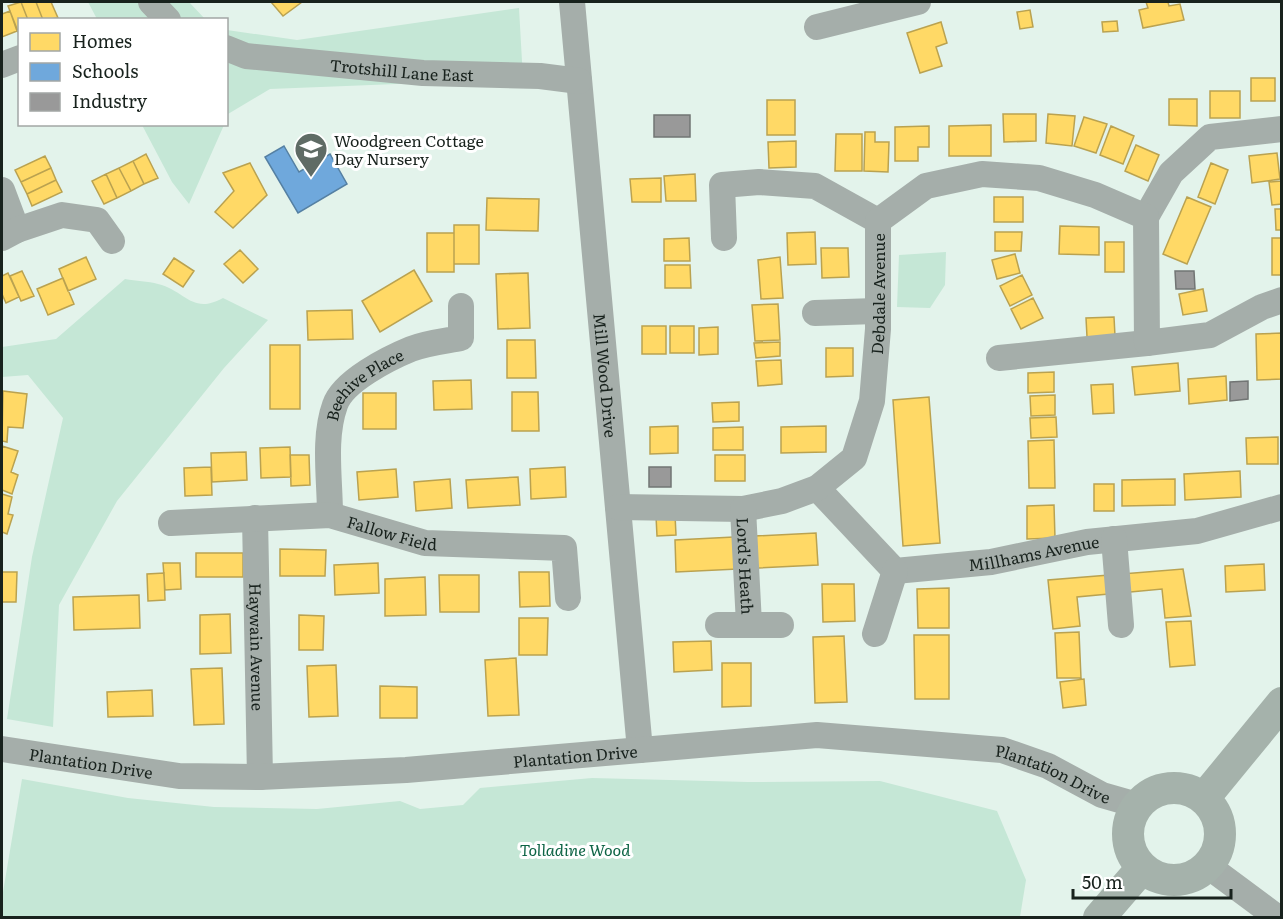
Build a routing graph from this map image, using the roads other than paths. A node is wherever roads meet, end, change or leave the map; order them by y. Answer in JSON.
{"nodes":[{"id":1,"x":151,"y":2,"type":"edge"},
{"id":2,"x":572,"y":2,"type":"edge"},
{"id":3,"x":918,"y":2,"type":"edge"},
{"id":4,"x":166,"y":18,"type":"edge"},
{"id":5,"x":817,"y":27,"type":"dead end"},
{"id":6,"x":228,"y":49,"type":"edge"},
{"id":7,"x":18,"y":59,"type":"edge"},
{"id":8,"x":2,"y":65,"type":"edge"},
{"id":9,"x":579,"y":81,"type":"junction"},
{"id":10,"x":1281,"y":129,"type":"edge"},
{"id":11,"x":2,"y":190,"type":"edge"},
{"id":12,"x":1146,"y":217,"type":"junction"},
{"id":13,"x":878,"y":221,"type":"junction"},
{"id":14,"x":9,"y":234,"type":"edge"},
{"id":15,"x":724,"y":238,"type":"dead end"},
{"id":16,"x":112,"y":241,"type":"dead end"},
{"id":17,"x":1281,"y":300,"type":"edge"},
{"id":18,"x":461,"y":306,"type":"dead end"},
{"id":19,"x":876,"y":311,"type":"junction"},
{"id":20,"x":815,"y":313,"type":"dead end"},
{"id":21,"x":1147,"y":343,"type":"junction"},
{"id":22,"x":999,"y":358,"type":"dead end"},
{"id":23,"x":817,"y":488,"type":"junction"},
{"id":24,"x":618,"y":507,"type":"junction"},
{"id":25,"x":1281,"y":507,"type":"edge"},
{"id":26,"x":743,"y":509,"type":"junction"},
{"id":27,"x":330,"y":515,"type":"junction"},
{"id":28,"x":255,"y":518,"type":"junction"},
{"id":29,"x":171,"y":524,"type":"dead end"},
{"id":30,"x":1114,"y":538,"type":"junction"},
{"id":31,"x":895,"y":571,"type":"junction"},
{"id":32,"x":568,"y":598,"type":"dead end"},
{"id":33,"x":749,"y":624,"type":"junction"},
{"id":34,"x":718,"y":625,"type":"dead end"},
{"id":35,"x":782,"y":625,"type":"dead end"},
{"id":36,"x":1121,"y":625,"type":"dead end"},
{"id":37,"x":875,"y":634,"type":"dead end"},
{"id":38,"x":1281,"y":703,"type":"edge"},
{"id":39,"x":2,"y":749,"type":"edge"},
{"id":40,"x":640,"y":750,"type":"junction"},
{"id":41,"x":260,"y":777,"type":"junction"},
{"id":42,"x":1204,"y":798,"type":"junction"},
{"id":43,"x":1137,"y":805,"type":"junction"},
{"id":44,"x":1208,"y":866,"type":"junction"},
{"id":45,"x":1142,"y":868,"type":"junction"},
{"id":46,"x":1099,"y":918,"type":"edge"},
{"id":47,"x":1278,"y":918,"type":"edge"}],
"edges":[{"from":1,"to":4,"type":"street"},
{"from":2,"to":9,"type":"street","name":"Mill Wood Drive"},
{"from":3,"to":5,"type":"street"},
{"from":6,"to":9,"type":"street","name":"Trotshill Lane East"},
{"from":7,"to":8,"type":"street"},
{"from":9,"to":24,"type":"street","name":"Mill Wood Drive"},
{"from":10,"to":12,"type":"street"},
{"from":11,"to":14,"type":"street"},
{"from":12,"to":13,"type":"street","name":"Debdale Avenue"},
{"from":12,"to":21,"type":"street"},
{"from":13,"to":15,"type":"street"},
{"from":13,"to":19,"type":"street","name":"Debdale Avenue"},
{"from":14,"to":16,"type":"street"},
{"from":17,"to":21,"type":"street"},
{"from":18,"to":27,"type":"street","name":"Beehive Place"},
{"from":19,"to":20,"type":"street"},
{"from":19,"to":23,"type":"street","name":"Debdale Avenue"},
{"from":21,"to":22,"type":"street"},
{"from":23,"to":26,"type":"street","name":"Debdale Avenue"},
{"from":23,"to":31,"type":"street"},
{"from":24,"to":26,"type":"street","name":"Debdale Avenue"},
{"from":24,"to":40,"type":"street","name":"Mill Wood Drive"},
{"from":25,"to":30,"type":"street","name":"Millhams Avenue"},
{"from":26,"to":33,"type":"street","name":"Lord's Heath"},
{"from":27,"to":28,"type":"street","name":"Fallow Field"},
{"from":27,"to":32,"type":"street","name":"Fallow Field"},
{"from":28,"to":29,"type":"street","name":"Fallow Field"},
{"from":28,"to":41,"type":"street","name":"Haywain Avenue"},
{"from":30,"to":31,"type":"street","name":"Millhams Avenue"},
{"from":30,"to":36,"type":"street"},
{"from":31,"to":37,"type":"street"},
{"from":33,"to":34,"type":"street","name":"Lord's Heath"},
{"from":33,"to":35,"type":"street","name":"Lord's Heath"},
{"from":38,"to":42,"type":"main road"},
{"from":39,"to":41,"type":"street","name":"Plantation Drive"},
{"from":40,"to":41,"type":"street","name":"Plantation Drive"},
{"from":40,"to":43,"type":"street","name":"Plantation Drive"},
{"from":42,"to":43,"type":"main road"},
{"from":42,"to":44,"type":"main road"},
{"from":43,"to":45,"type":"main road"},
{"from":44,"to":45,"type":"main road"},
{"from":44,"to":47,"type":"street"},
{"from":45,"to":46,"type":"main road"}]}
